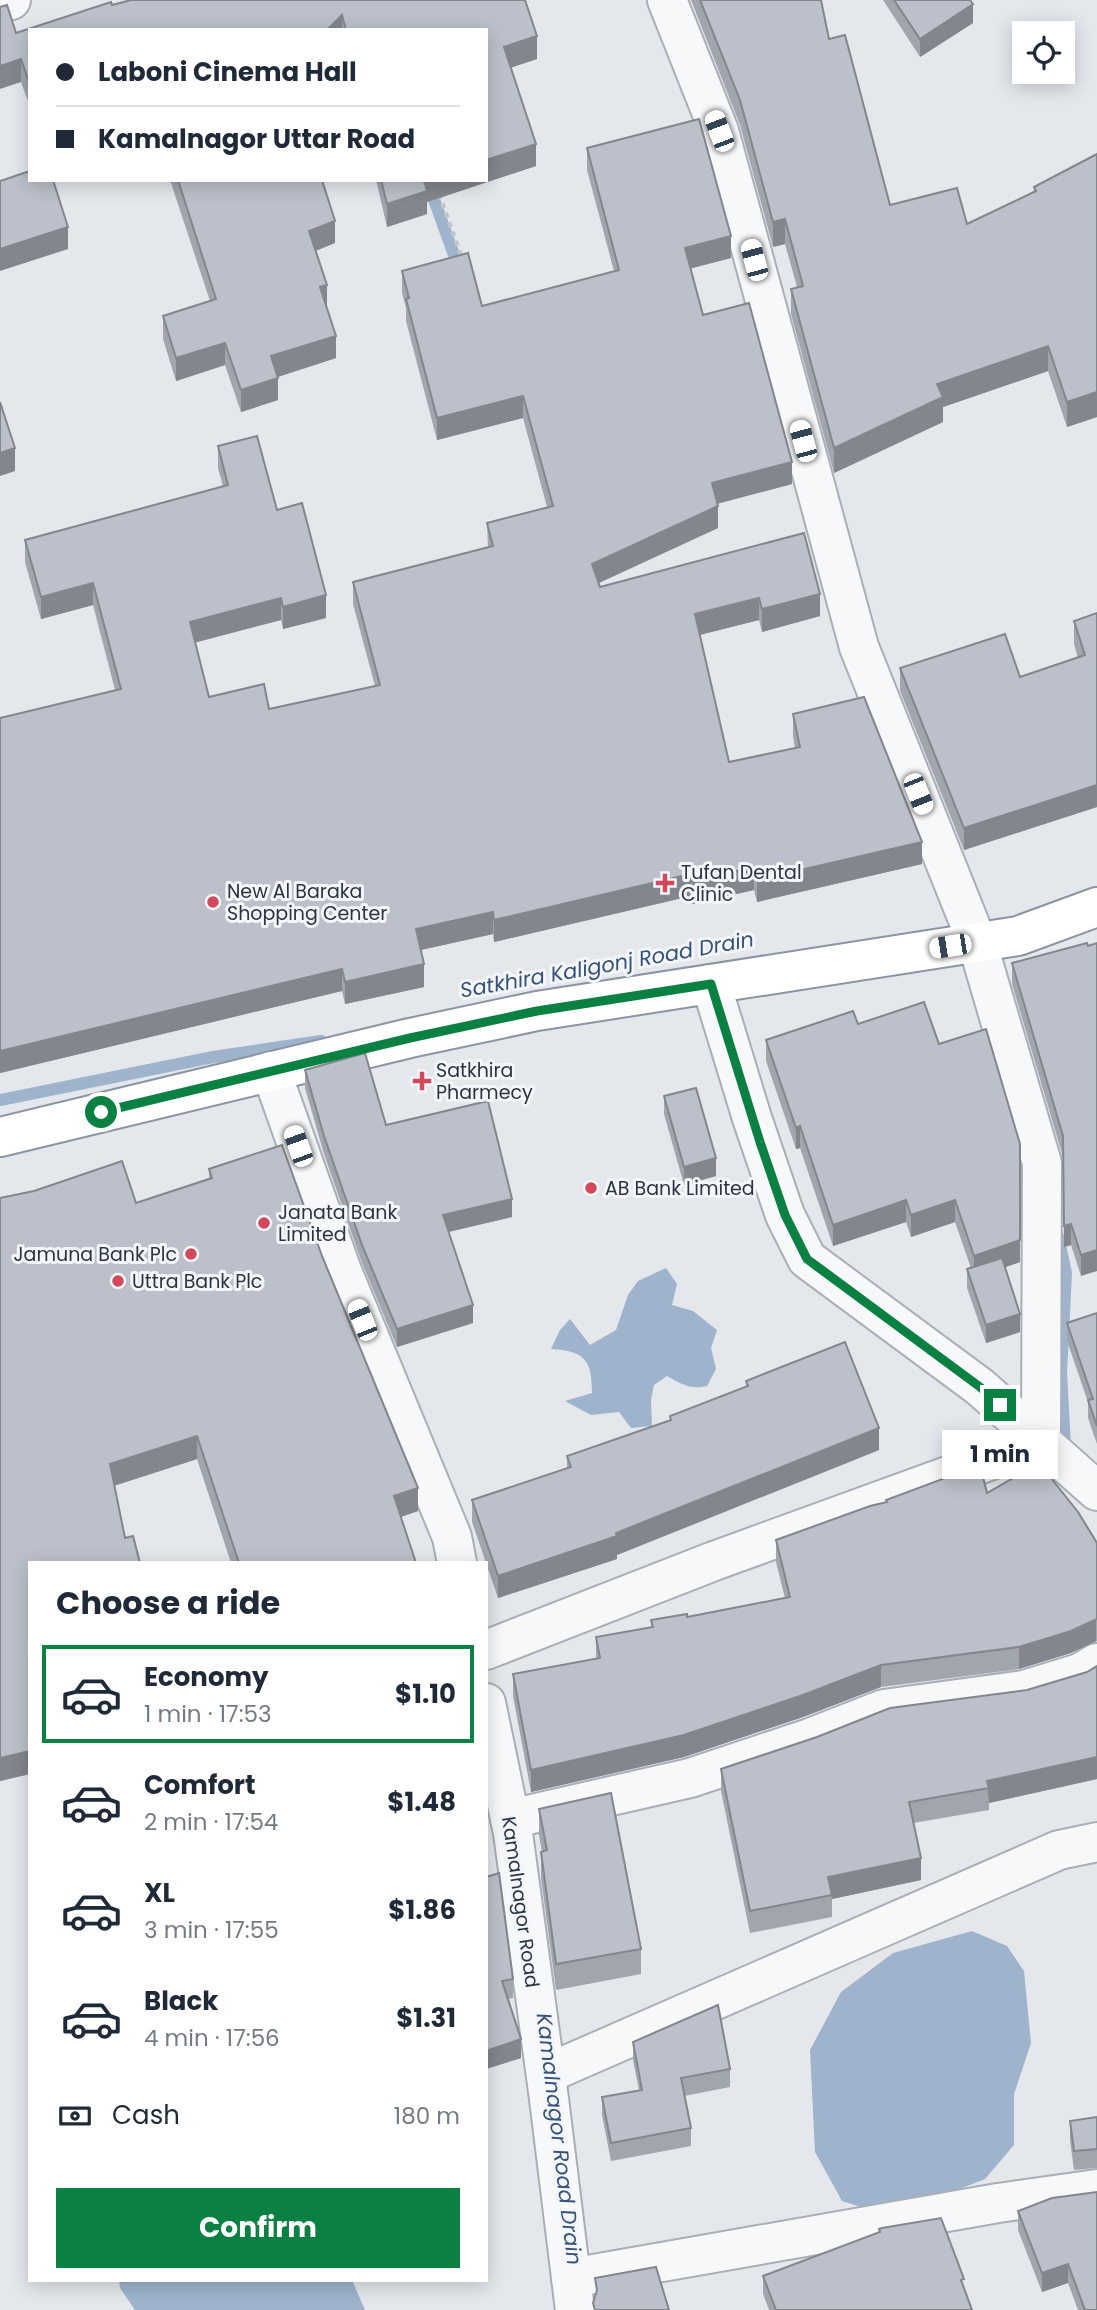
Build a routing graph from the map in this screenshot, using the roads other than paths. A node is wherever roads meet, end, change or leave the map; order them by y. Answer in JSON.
{"nodes":[{"id":1,"x":10,"y":0,"type":"edge"},
{"id":2,"x":667,"y":0,"type":"edge"},
{"id":3,"x":0,"y":2,"type":"edge"},
{"id":4,"x":1097,"y":908,"type":"edge"},
{"id":5,"x":976,"y":942,"type":"junction"},
{"id":6,"x":711,"y":984,"type":"junction"},
{"id":7,"x":271,"y":1071,"type":"junction"},
{"id":8,"x":0,"y":1137,"type":"edge"},
{"id":9,"x":1041,"y":1441,"type":"junction"},
{"id":10,"x":1097,"y":1491,"type":"edge"},
{"id":11,"x":457,"y":1561,"type":"edge"},
{"id":12,"x":488,"y":1649,"type":"edge"},
{"id":13,"x":1097,"y":1663,"type":"edge"},
{"id":14,"x":488,"y":1713,"type":"edge"},
{"id":15,"x":510,"y":1819,"type":"junction"},
{"id":16,"x":1097,"y":1842,"type":"edge"},
{"id":17,"x":545,"y":2074,"type":"junction"},
{"id":18,"x":1097,"y":2189,"type":"edge"},
{"id":19,"x":573,"y":2294,"type":"edge"}],
"edges":[{"from":1,"to":3,"type":"street"},
{"from":2,"to":5,"type":"street"},
{"from":4,"to":5,"type":"highway"},
{"from":5,"to":6,"type":"highway"},
{"from":5,"to":9,"type":"street"},
{"from":6,"to":7,"type":"highway"},
{"from":6,"to":9,"type":"street"},
{"from":7,"to":8,"type":"highway"},
{"from":7,"to":11,"type":"street"},
{"from":9,"to":10,"type":"street"},
{"from":9,"to":12,"type":"street"},
{"from":13,"to":15,"type":"street"},
{"from":14,"to":15,"type":"street","name":"Kamalnagor Road"},
{"from":15,"to":17,"type":"street","name":"Kamalnagor Road"},
{"from":16,"to":17,"type":"street"},
{"from":17,"to":19,"type":"street","name":"Kamalnagor Road"},
{"from":18,"to":19,"type":"street"}]}
